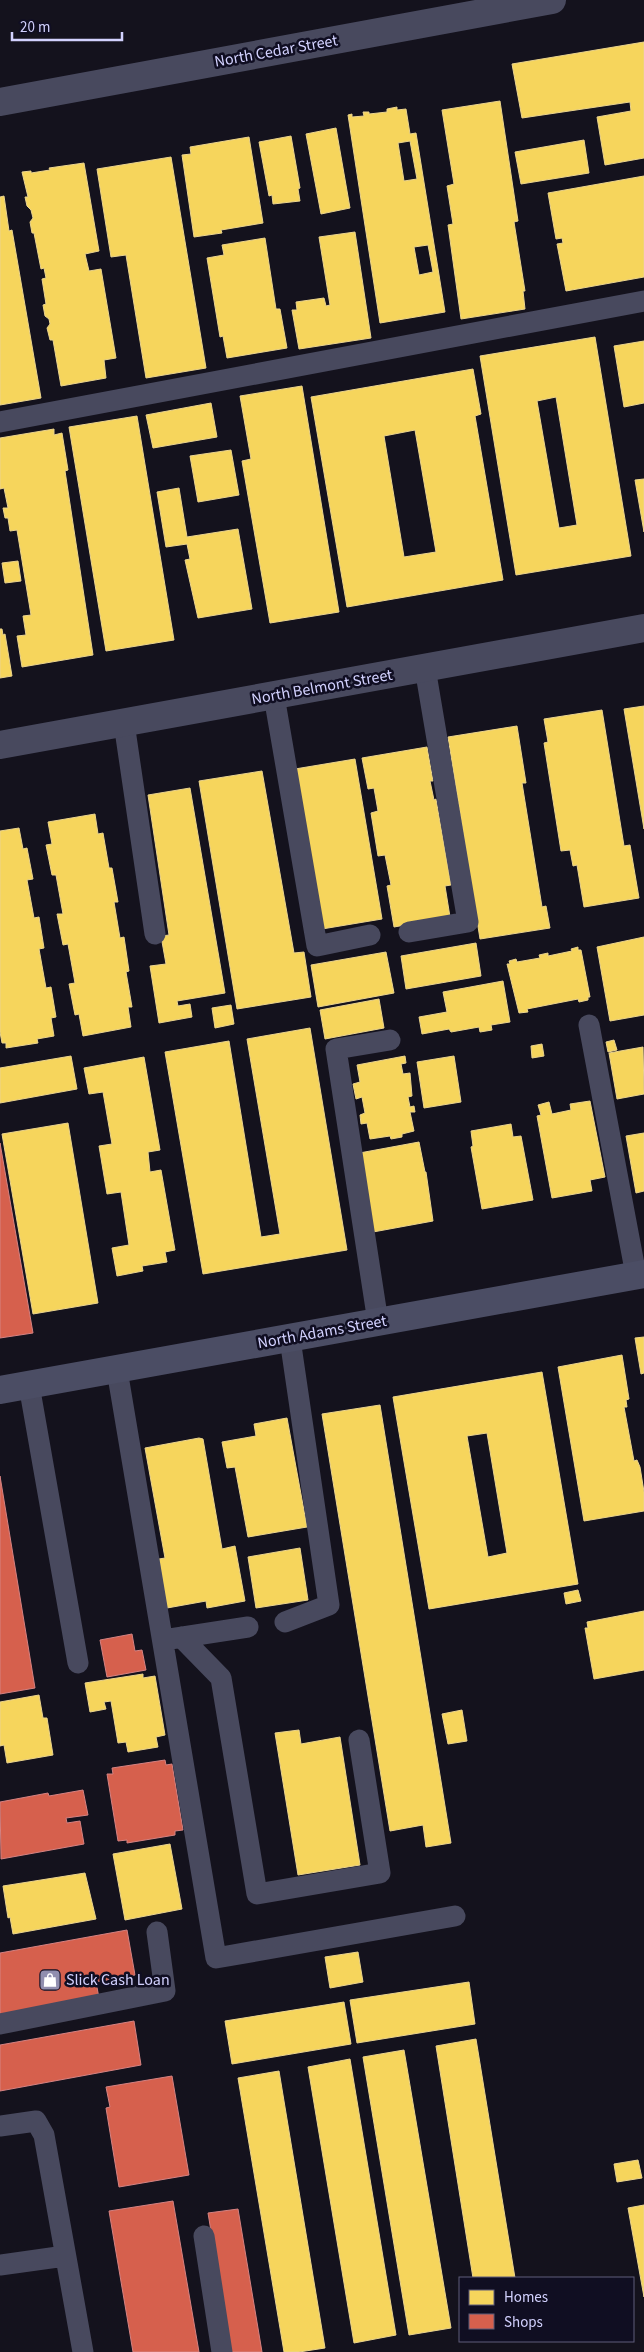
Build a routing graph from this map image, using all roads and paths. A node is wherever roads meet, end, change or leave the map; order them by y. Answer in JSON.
{"nodes":[{"id":1,"x":552,"y":0,"type":"edge"},
{"id":2,"x":503,"y":4,"type":"edge"},
{"id":3,"x":0,"y":102,"type":"edge"},
{"id":4,"x":644,"y":301,"type":"edge"},
{"id":5,"x":0,"y":422,"type":"edge"},
{"id":6,"x":644,"y":628,"type":"edge"},
{"id":7,"x":425,"y":668,"type":"junction"},
{"id":8,"x":274,"y":696,"type":"junction"},
{"id":9,"x":124,"y":722,"type":"junction"},
{"id":10,"x":0,"y":745,"type":"edge"},
{"id":11,"x":409,"y":932,"type":"dead end"},
{"id":12,"x":155,"y":934,"type":"dead end"},
{"id":13,"x":370,"y":935,"type":"dead end"},
{"id":14,"x":589,"y":1025,"type":"dead end"},
{"id":15,"x":390,"y":1040,"type":"dead end"},
{"id":16,"x":640,"y":1275,"type":"edge"},
{"id":17,"x":378,"y":1322,"type":"junction"},
{"id":18,"x":290,"y":1339,"type":"junction"},
{"id":19,"x":117,"y":1370,"type":"junction"},
{"id":20,"x":29,"y":1385,"type":"junction"},
{"id":21,"x":0,"y":1390,"type":"edge"},
{"id":22,"x":285,"y":1622,"type":"dead end"},
{"id":23,"x":248,"y":1627,"type":"dead end"},
{"id":24,"x":172,"y":1638,"type":"junction"},
{"id":25,"x":78,"y":1663,"type":"dead end"},
{"id":26,"x":359,"y":1740,"type":"dead end"},
{"id":27,"x":455,"y":1916,"type":"dead end"},
{"id":28,"x":157,"y":1932,"type":"dead end"},
{"id":29,"x":0,"y":2024,"type":"edge"},
{"id":30,"x":0,"y":2126,"type":"edge"},
{"id":31,"x":204,"y":2236,"type":"dead end"},
{"id":32,"x":65,"y":2256,"type":"junction"},
{"id":33,"x":0,"y":2265,"type":"edge"},
{"id":34,"x":83,"y":2352,"type":"edge"},
{"id":35,"x":222,"y":2352,"type":"edge"}],
"edges":[{"from":1,"to":2,"type":"street","name":"North Cedar Street"},
{"from":2,"to":3,"type":"street","name":"North Cedar Street"},
{"from":4,"to":5,"type":"lane"},
{"from":6,"to":7,"type":"street","name":"North Belmont Street"},
{"from":7,"to":8,"type":"street","name":"North Belmont Street"},
{"from":7,"to":11,"type":"lane"},
{"from":8,"to":9,"type":"street","name":"North Belmont Street"},
{"from":8,"to":13,"type":"lane"},
{"from":9,"to":10,"type":"street","name":"North Belmont Street"},
{"from":9,"to":12,"type":"lane"},
{"from":14,"to":16,"type":"lane"},
{"from":15,"to":17,"type":"lane"},
{"from":16,"to":17,"type":"street","name":"North Adams Street"},
{"from":17,"to":18,"type":"street","name":"North Adams Street"},
{"from":18,"to":19,"type":"street","name":"North Adams Street"},
{"from":18,"to":22,"type":"lane"},
{"from":19,"to":20,"type":"street","name":"North Adams Street"},
{"from":19,"to":24,"type":"lane"},
{"from":20,"to":21,"type":"street","name":"North Adams Street"},
{"from":20,"to":25,"type":"lane"},
{"from":23,"to":24,"type":"lane"},
{"from":24,"to":26,"type":"lane"},
{"from":24,"to":27,"type":"lane"},
{"from":28,"to":29,"type":"lane"},
{"from":30,"to":32,"type":"lane"},
{"from":31,"to":35,"type":"lane"},
{"from":32,"to":33,"type":"lane"},
{"from":32,"to":34,"type":"lane"}]}
